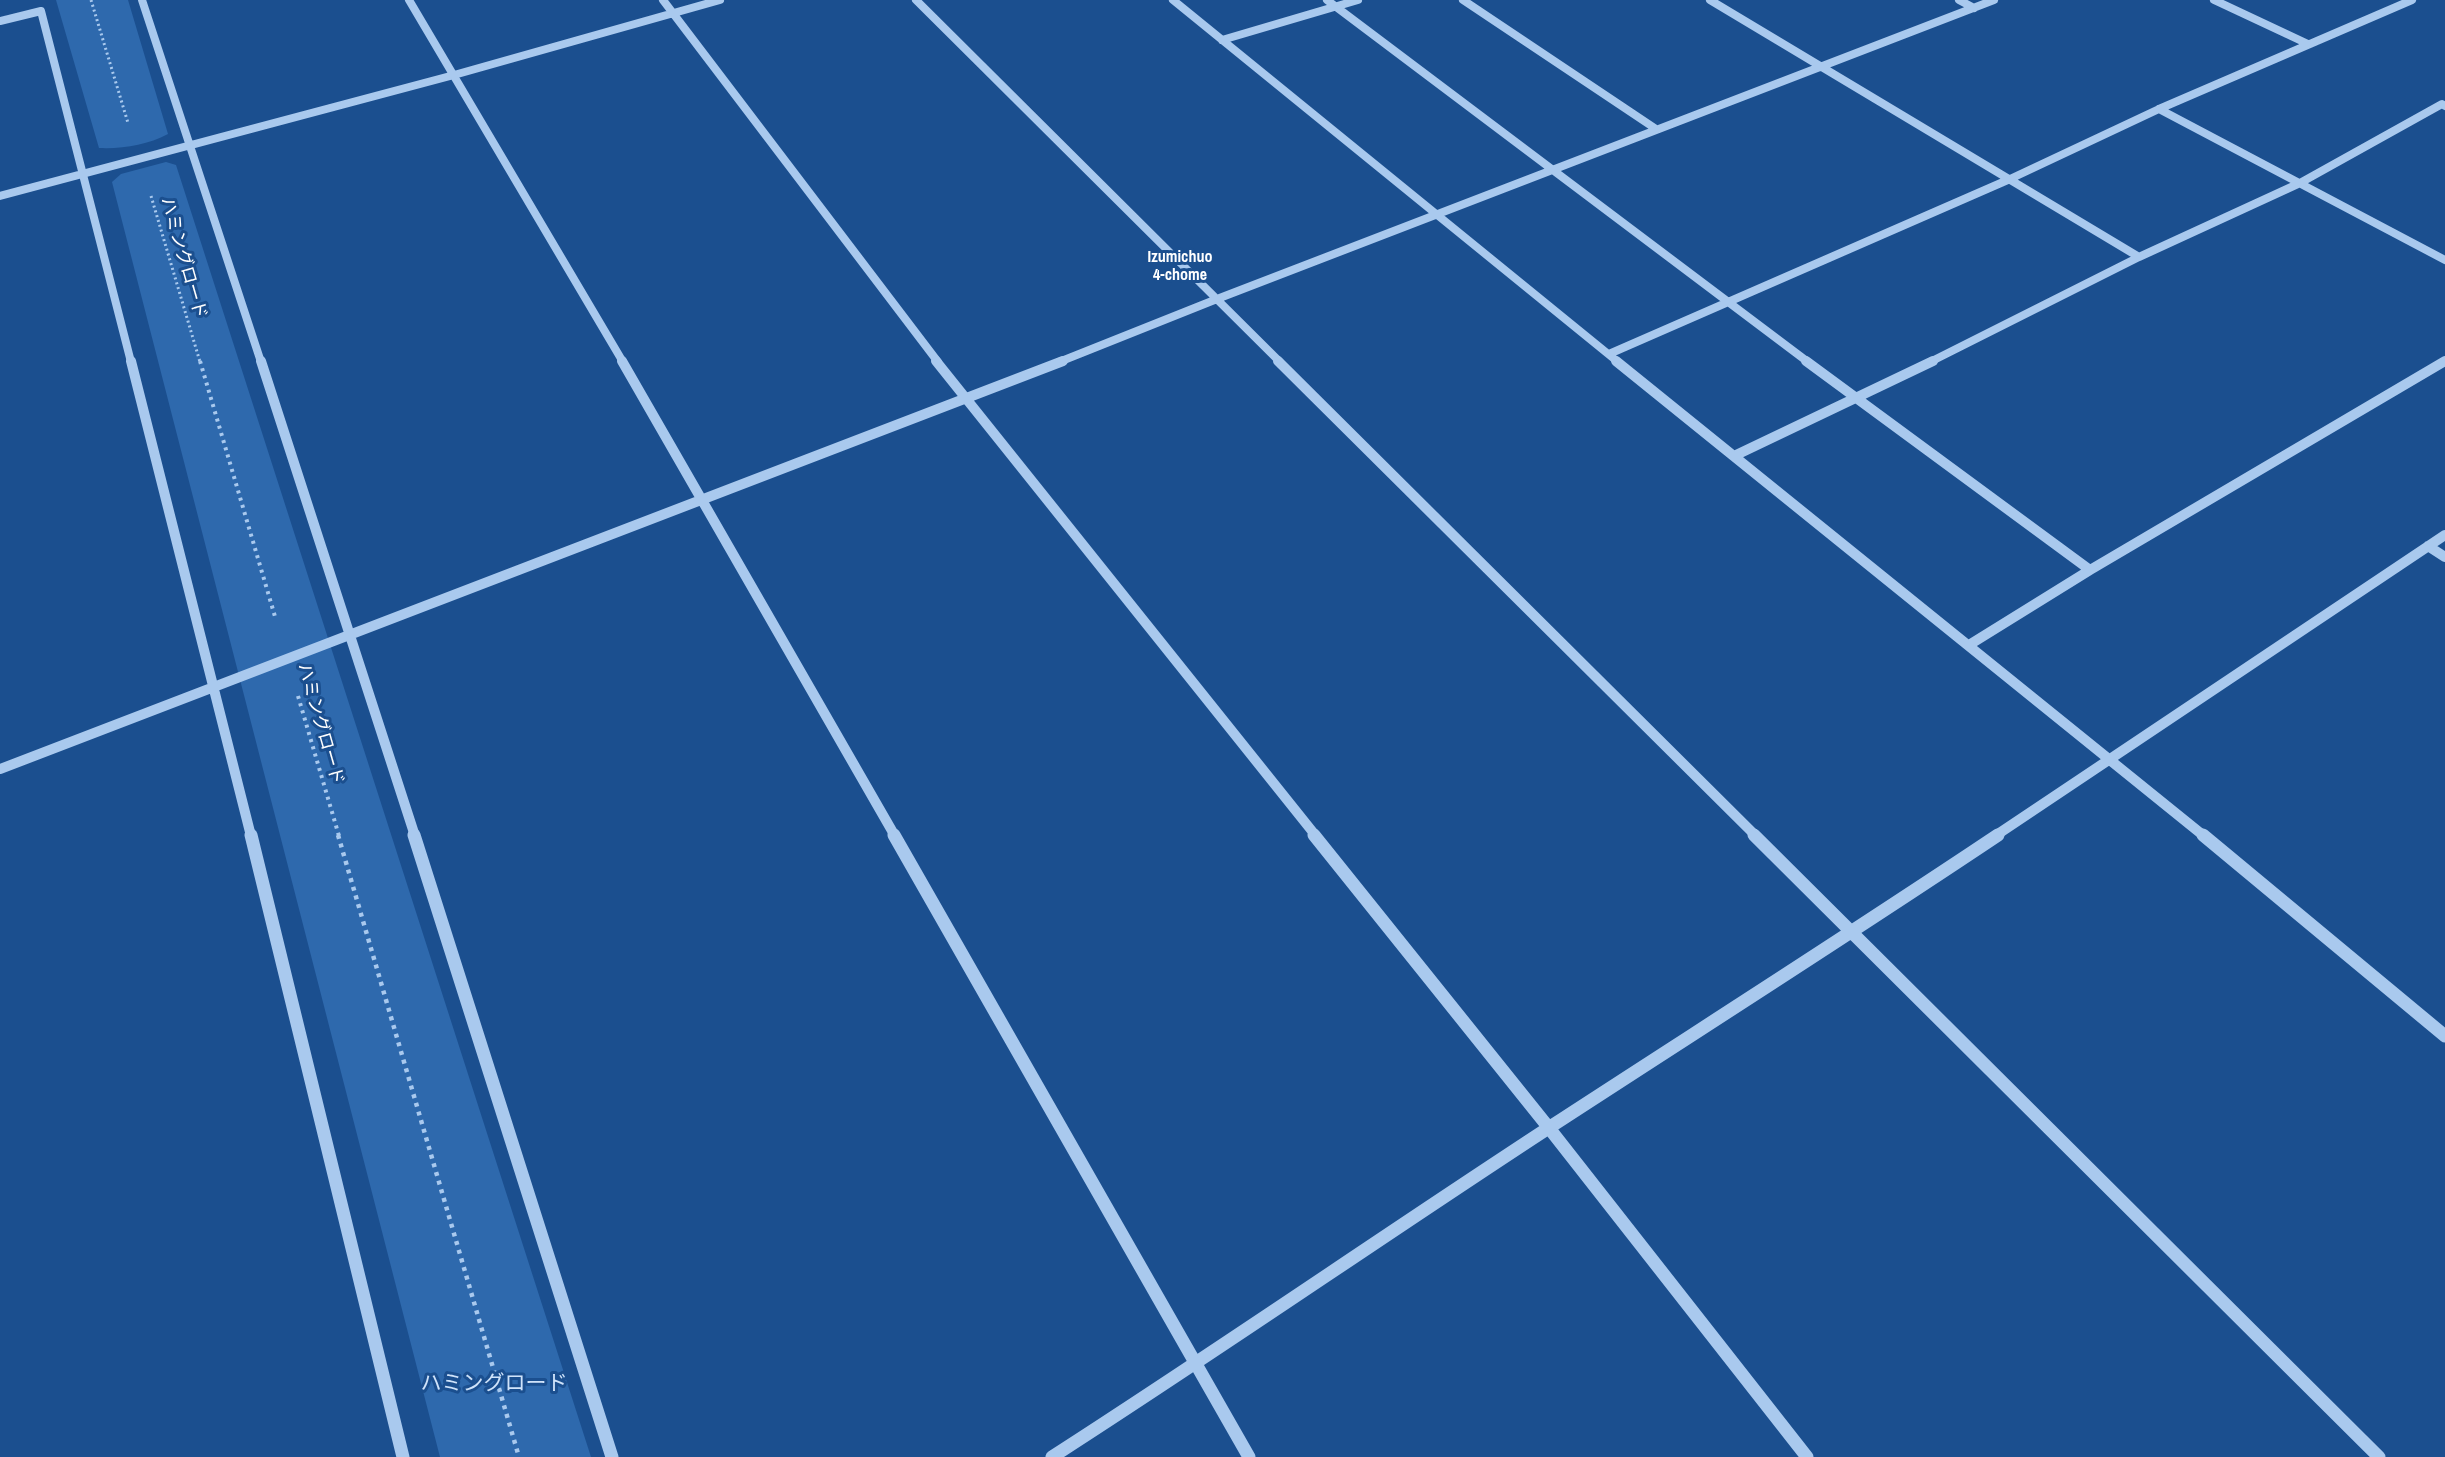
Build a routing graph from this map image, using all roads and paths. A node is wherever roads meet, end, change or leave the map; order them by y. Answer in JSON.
{"nodes":[{"id":1,"x":91,"y":0,"type":"edge"},
{"id":2,"x":142,"y":0,"type":"edge"},
{"id":3,"x":409,"y":0,"type":"edge"},
{"id":4,"x":663,"y":0,"type":"edge"},
{"id":5,"x":720,"y":0,"type":"edge"},
{"id":6,"x":916,"y":0,"type":"edge"},
{"id":7,"x":1173,"y":0,"type":"edge"},
{"id":8,"x":1327,"y":0,"type":"edge"},
{"id":9,"x":1358,"y":0,"type":"edge"},
{"id":10,"x":1463,"y":0,"type":"edge"},
{"id":11,"x":1710,"y":0,"type":"edge"},
{"id":12,"x":1959,"y":0,"type":"edge"},
{"id":13,"x":1994,"y":0,"type":"edge"},
{"id":14,"x":2214,"y":0,"type":"edge"},
{"id":15,"x":2412,"y":0,"type":"edge"},
{"id":16,"x":1336,"y":7,"type":"junction"},
{"id":17,"x":1974,"y":8,"type":"junction"},
{"id":18,"x":672,"y":12,"type":"junction"},
{"id":19,"x":0,"y":21,"type":"edge"},
{"id":20,"x":1222,"y":40,"type":"junction"},
{"id":21,"x":2308,"y":44,"type":"junction"},
{"id":22,"x":1822,"y":67,"type":"junction"},
{"id":23,"x":454,"y":75,"type":"junction"},
{"id":24,"x":2445,"y":106,"type":"edge"},
{"id":25,"x":2159,"y":109,"type":"junction"},
{"id":26,"x":1656,"y":129,"type":"junction"},
{"id":27,"x":189,"y":146,"type":"junction"},
{"id":28,"x":140,"y":159,"type":"junction"},
{"id":29,"x":1551,"y":170,"type":"junction"},
{"id":30,"x":84,"y":173,"type":"junction"},
{"id":31,"x":2010,"y":179,"type":"junction"},
{"id":32,"x":2300,"y":183,"type":"junction"},
{"id":33,"x":0,"y":196,"type":"edge"},
{"id":34,"x":1436,"y":216,"type":"junction"},
{"id":35,"x":2139,"y":257,"type":"junction"},
{"id":36,"x":2445,"y":260,"type":"edge"},
{"id":37,"x":1217,"y":299,"type":"junction"},
{"id":38,"x":1727,"y":301,"type":"junction"},
{"id":39,"x":1609,"y":354,"type":"junction"},
{"id":40,"x":2445,"y":361,"type":"edge"},
{"id":41,"x":1857,"y":399,"type":"junction"},
{"id":42,"x":966,"y":400,"type":"junction"},
{"id":43,"x":1734,"y":456,"type":"junction"},
{"id":44,"x":703,"y":500,"type":"junction"},
{"id":45,"x":2445,"y":535,"type":"edge"},
{"id":46,"x":2428,"y":546,"type":"junction"},
{"id":47,"x":2445,"y":557,"type":"edge"},
{"id":48,"x":2090,"y":570,"type":"junction"},
{"id":49,"x":350,"y":633,"type":"junction"},
{"id":50,"x":1969,"y":645,"type":"junction"},
{"id":51,"x":287,"y":659,"type":"junction"},
{"id":52,"x":215,"y":687,"type":"junction"},
{"id":53,"x":2111,"y":759,"type":"junction"},
{"id":54,"x":0,"y":769,"type":"edge"},
{"id":55,"x":1853,"y":932,"type":"junction"},
{"id":56,"x":2445,"y":1036,"type":"edge"},
{"id":57,"x":1549,"y":1128,"type":"junction"},
{"id":58,"x":1197,"y":1364,"type":"junction"},
{"id":59,"x":403,"y":1457,"type":"edge"},
{"id":60,"x":519,"y":1457,"type":"edge"},
{"id":61,"x":612,"y":1457,"type":"edge"},
{"id":62,"x":1052,"y":1457,"type":"edge"},
{"id":63,"x":1249,"y":1457,"type":"edge"},
{"id":64,"x":1807,"y":1457,"type":"edge"},
{"id":65,"x":2379,"y":1457,"type":"edge"}],
"edges":[{"from":1,"to":28,"type":"path","name":"ハミングロード"},
{"from":2,"to":27,"type":"street"},
{"from":3,"to":23,"type":"street"},
{"from":4,"to":18,"type":"street"},
{"from":5,"to":18,"type":"street"},
{"from":6,"to":37,"type":"street"},
{"from":7,"to":20,"type":"street"},
{"from":8,"to":16,"type":"street"},
{"from":9,"to":16,"type":"street"},
{"from":10,"to":26,"type":"street"},
{"from":11,"to":22,"type":"street"},
{"from":12,"to":17,"type":"street"},
{"from":13,"to":17,"type":"street"},
{"from":14,"to":21,"type":"street"},
{"from":15,"to":21,"type":"street"},
{"from":16,"to":20,"type":"street"},
{"from":16,"to":29,"type":"street"},
{"from":17,"to":22,"type":"street"},
{"from":18,"to":23,"type":"street"},
{"from":18,"to":42,"type":"street"},
{"from":19,"to":30,"type":"street"},
{"from":20,"to":34,"type":"street"},
{"from":21,"to":25,"type":"street"},
{"from":22,"to":26,"type":"street"},
{"from":22,"to":31,"type":"street"},
{"from":23,"to":27,"type":"street"},
{"from":23,"to":44,"type":"street"},
{"from":24,"to":32,"type":"street"},
{"from":25,"to":31,"type":"street"},
{"from":25,"to":32,"type":"street"},
{"from":26,"to":29,"type":"street"},
{"from":27,"to":28,"type":"street"},
{"from":27,"to":49,"type":"street"},
{"from":28,"to":30,"type":"street"},
{"from":28,"to":51,"type":"path","name":"ハミングロード"},
{"from":29,"to":34,"type":"street"},
{"from":29,"to":38,"type":"street"},
{"from":30,"to":33,"type":"street"},
{"from":30,"to":52,"type":"street"},
{"from":31,"to":35,"type":"street"},
{"from":31,"to":38,"type":"street"},
{"from":32,"to":35,"type":"street"},
{"from":32,"to":36,"type":"street"},
{"from":34,"to":37,"type":"street"},
{"from":34,"to":39,"type":"street"},
{"from":35,"to":41,"type":"street"},
{"from":37,"to":42,"type":"street"},
{"from":37,"to":55,"type":"street"},
{"from":38,"to":39,"type":"street"},
{"from":38,"to":41,"type":"street"},
{"from":39,"to":43,"type":"street"},
{"from":40,"to":48,"type":"street"},
{"from":41,"to":43,"type":"street"},
{"from":41,"to":48,"type":"street"},
{"from":42,"to":44,"type":"street"},
{"from":42,"to":57,"type":"street"},
{"from":43,"to":50,"type":"street"},
{"from":44,"to":49,"type":"street"},
{"from":44,"to":58,"type":"street"},
{"from":45,"to":46,"type":"street"},
{"from":46,"to":47,"type":"street"},
{"from":46,"to":53,"type":"street"},
{"from":48,"to":50,"type":"street"},
{"from":49,"to":51,"type":"street"},
{"from":49,"to":61,"type":"street"},
{"from":50,"to":53,"type":"street"},
{"from":51,"to":52,"type":"street"},
{"from":51,"to":60,"type":"path","name":"ハミングロード"},
{"from":52,"to":54,"type":"street"},
{"from":52,"to":59,"type":"street"},
{"from":53,"to":55,"type":"street"},
{"from":53,"to":56,"type":"street"},
{"from":55,"to":57,"type":"street"},
{"from":55,"to":65,"type":"street"},
{"from":57,"to":58,"type":"street"},
{"from":57,"to":64,"type":"street"},
{"from":58,"to":62,"type":"street"},
{"from":58,"to":63,"type":"street"}]}
